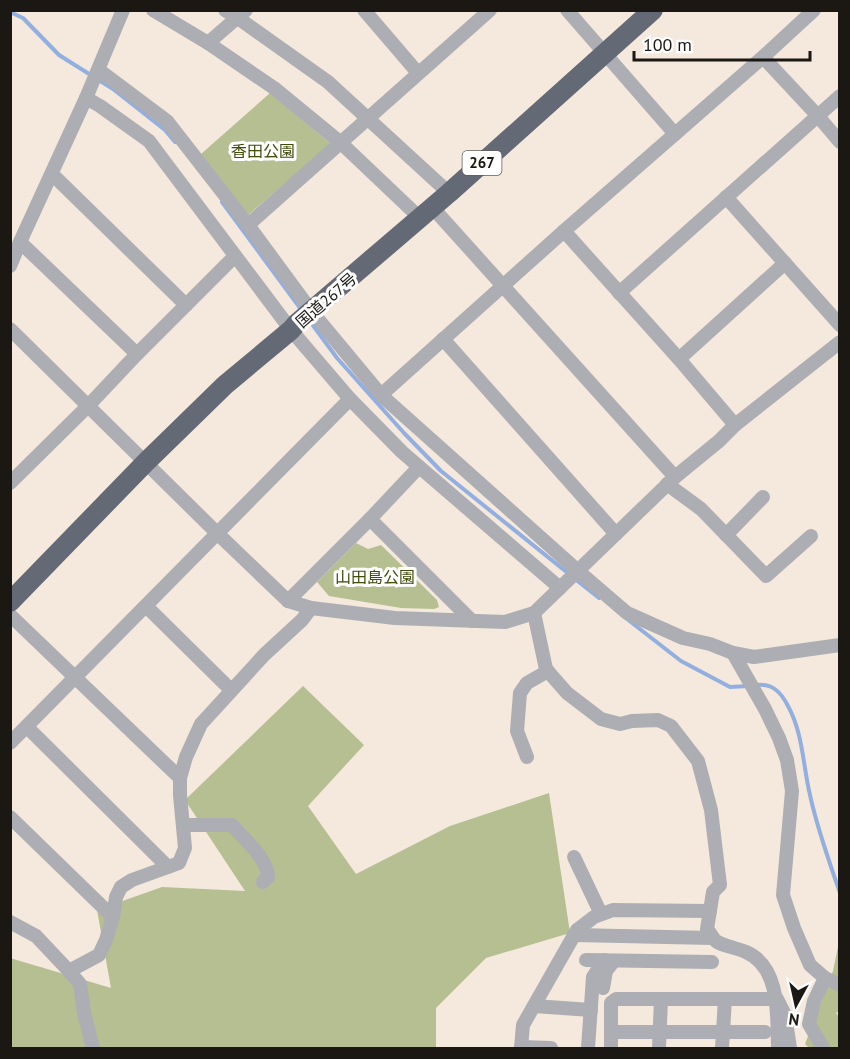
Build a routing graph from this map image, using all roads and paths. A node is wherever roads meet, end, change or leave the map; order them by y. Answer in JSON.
{"nodes":[{"id":1,"x":123,"y":10,"type":"edge"},
{"id":2,"x":153,"y":10,"type":"edge"},
{"id":3,"x":225,"y":10,"type":"edge"},
{"id":4,"x":490,"y":10,"type":"edge"},
{"id":5,"x":567,"y":10,"type":"edge"},
{"id":6,"x":653,"y":10,"type":"edge"},
{"id":7,"x":814,"y":10,"type":"edge"},
{"id":8,"x":365,"y":11,"type":"edge"},
{"id":9,"x":242,"y":14,"type":"edge"},
{"id":10,"x":208,"y":44,"type":"junction"},
{"id":11,"x":605,"y":53,"type":"junction"},
{"id":12,"x":763,"y":57,"type":"junction"},
{"id":13,"x":99,"y":70,"type":"junction"},
{"id":14,"x":418,"y":73,"type":"junction"},
{"id":15,"x":840,"y":96,"type":"edge"},
{"id":16,"x":86,"y":98,"type":"junction"},
{"id":17,"x":817,"y":115,"type":"junction"},
{"id":18,"x":368,"y":119,"type":"junction"},
{"id":19,"x":675,"y":134,"type":"junction"},
{"id":20,"x":840,"y":142,"type":"edge"},
{"id":21,"x":341,"y":143,"type":"junction"},
{"id":22,"x":52,"y":174,"type":"junction"},
{"id":23,"x":449,"y":193,"type":"junction"},
{"id":24,"x":726,"y":197,"type":"junction"},
{"id":25,"x":426,"y":212,"type":"junction"},
{"id":26,"x":248,"y":225,"type":"junction"},
{"id":27,"x":564,"y":231,"type":"junction"},
{"id":28,"x":20,"y":242,"type":"junction"},
{"id":29,"x":235,"y":256,"type":"junction"},
{"id":30,"x":785,"y":263,"type":"junction"},
{"id":31,"x":10,"y":266,"type":"edge"},
{"id":32,"x":504,"y":286,"type":"junction"},
{"id":33,"x":619,"y":293,"type":"junction"},
{"id":34,"x":186,"y":305,"type":"junction"},
{"id":35,"x":302,"y":320,"type":"junction"},
{"id":36,"x":840,"y":325,"type":"edge"},
{"id":37,"x":10,"y":329,"type":"edge"},
{"id":38,"x":443,"y":339,"type":"junction"},
{"id":39,"x":840,"y":342,"type":"edge"},
{"id":40,"x":136,"y":354,"type":"junction"},
{"id":41,"x":679,"y":359,"type":"junction"},
{"id":42,"x":381,"y":395,"type":"junction"},
{"id":43,"x":350,"y":399,"type":"junction"},
{"id":44,"x":88,"y":406,"type":"junction"},
{"id":45,"x":735,"y":425,"type":"junction"},
{"id":46,"x":146,"y":462,"type":"junction"},
{"id":47,"x":419,"y":467,"type":"junction"},
{"id":48,"x":671,"y":480,"type":"junction"},
{"id":49,"x":10,"y":483,"type":"edge"},
{"id":50,"x":763,"y":497,"type":"dead end"},
{"id":51,"x":370,"y":519,"type":"junction"},
{"id":52,"x":217,"y":533,"type":"junction"},
{"id":53,"x":616,"y":534,"type":"junction"},
{"id":54,"x":726,"y":535,"type":"junction"},
{"id":55,"x":811,"y":536,"type":"dead end"},
{"id":56,"x":578,"y":572,"type":"junction"},
{"id":57,"x":563,"y":585,"type":"junction"},
{"id":58,"x":288,"y":601,"type":"junction"},
{"id":59,"x":10,"y":602,"type":"edge"},
{"id":60,"x":146,"y":606,"type":"junction"},
{"id":61,"x":310,"y":608,"type":"junction"},
{"id":62,"x":534,"y":613,"type":"junction"},
{"id":63,"x":10,"y":615,"type":"edge"},
{"id":64,"x":472,"y":621,"type":"junction"},
{"id":65,"x":840,"y":645,"type":"edge"},
{"id":66,"x":734,"y":653,"type":"junction"},
{"id":67,"x":548,"y":671,"type":"junction"},
{"id":68,"x":76,"y":677,"type":"junction"},
{"id":69,"x":231,"y":690,"type":"junction"},
{"id":70,"x":27,"y":727,"type":"junction"},
{"id":71,"x":10,"y":744,"type":"edge"},
{"id":72,"x":527,"y":757,"type":"dead end"},
{"id":73,"x":180,"y":778,"type":"junction"},
{"id":74,"x":10,"y":817,"type":"edge"},
{"id":75,"x":183,"y":825,"type":"junction"},
{"id":76,"x":574,"y":856,"type":"dead end"},
{"id":77,"x":168,"y":867,"type":"junction"},
{"id":78,"x":263,"y":882,"type":"dead end"},
{"id":79,"x":710,"y":911,"type":"junction"},
{"id":80,"x":601,"y":914,"type":"junction"},
{"id":81,"x":113,"y":916,"type":"junction"},
{"id":82,"x":10,"y":922,"type":"edge"},
{"id":83,"x":574,"y":935,"type":"junction"},
{"id":84,"x":713,"y":938,"type":"junction"},
{"id":85,"x":586,"y":960,"type":"dead end"},
{"id":86,"x":609,"y":961,"type":"junction"},
{"id":87,"x":712,"y":962,"type":"dead end"},
{"id":88,"x":69,"y":971,"type":"junction"},
{"id":89,"x":825,"y":978,"type":"junction"},
{"id":90,"x":840,"y":985,"type":"edge"},
{"id":91,"x":603,"y":988,"type":"dead end"},
{"id":92,"x":661,"y":999,"type":"junction"},
{"id":93,"x":724,"y":999,"type":"junction"},
{"id":94,"x":777,"y":999,"type":"junction"},
{"id":95,"x":534,"y":1006,"type":"junction"},
{"id":96,"x":591,"y":1010,"type":"junction"},
{"id":97,"x":611,"y":1032,"type":"junction"},
{"id":98,"x":660,"y":1032,"type":"junction"},
{"id":99,"x":723,"y":1032,"type":"junction"},
{"id":100,"x":765,"y":1032,"type":"dead end"},
{"id":101,"x":93,"y":1048,"type":"edge"},
{"id":102,"x":521,"y":1048,"type":"edge"},
{"id":103,"x":551,"y":1048,"type":"edge"},
{"id":104,"x":588,"y":1048,"type":"edge"},
{"id":105,"x":611,"y":1048,"type":"edge"},
{"id":106,"x":660,"y":1048,"type":"edge"},
{"id":107,"x":722,"y":1048,"type":"edge"},
{"id":108,"x":778,"y":1048,"type":"edge"},
{"id":109,"x":790,"y":1048,"type":"edge"},
{"id":110,"x":823,"y":1048,"type":"edge"}],
"edges":[{"from":1,"to":13,"type":"street"},
{"from":2,"to":10,"type":"street"},
{"from":3,"to":9,"type":"street"},
{"from":4,"to":14,"type":"street"},
{"from":5,"to":11,"type":"street"},
{"from":6,"to":11,"type":"highway","name":"国道267号","number":"267"},
{"from":7,"to":12,"type":"street"},
{"from":8,"to":14,"type":"street"},
{"from":9,"to":10,"type":"street"},
{"from":9,"to":18,"type":"street"},
{"from":10,"to":21,"type":"street"},
{"from":11,"to":19,"type":"street"},
{"from":11,"to":23,"type":"highway","name":"国道267号","number":"267"},
{"from":12,"to":17,"type":"street"},
{"from":12,"to":19,"type":"street"},
{"from":13,"to":16,"type":"street"},
{"from":13,"to":26,"type":"street"},
{"from":14,"to":18,"type":"street"},
{"from":15,"to":17,"type":"street"},
{"from":16,"to":22,"type":"street"},
{"from":16,"to":29,"type":"street"},
{"from":17,"to":20,"type":"street"},
{"from":17,"to":24,"type":"street"},
{"from":18,"to":21,"type":"street"},
{"from":18,"to":23,"type":"street"},
{"from":19,"to":27,"type":"street"},
{"from":21,"to":25,"type":"street"},
{"from":21,"to":26,"type":"street"},
{"from":22,"to":28,"type":"street"},
{"from":22,"to":34,"type":"street"},
{"from":23,"to":25,"type":"highway","name":"国道267号","number":"267"},
{"from":24,"to":30,"type":"street"},
{"from":24,"to":33,"type":"street"},
{"from":25,"to":32,"type":"street"},
{"from":25,"to":35,"type":"highway","name":"国道267号","number":"267"},
{"from":26,"to":35,"type":"street"},
{"from":27,"to":32,"type":"street"},
{"from":27,"to":33,"type":"street"},
{"from":28,"to":31,"type":"street"},
{"from":28,"to":40,"type":"street"},
{"from":29,"to":34,"type":"street"},
{"from":29,"to":35,"type":"street"},
{"from":30,"to":36,"type":"street"},
{"from":30,"to":41,"type":"street"},
{"from":32,"to":38,"type":"street"},
{"from":32,"to":48,"type":"street"},
{"from":33,"to":41,"type":"street"},
{"from":34,"to":40,"type":"street"},
{"from":35,"to":42,"type":"street"},
{"from":35,"to":43,"type":"street"},
{"from":35,"to":46,"type":"highway","name":"国道267号","number":"267"},
{"from":37,"to":44,"type":"street"},
{"from":38,"to":42,"type":"street"},
{"from":38,"to":53,"type":"street"},
{"from":39,"to":45,"type":"street"},
{"from":40,"to":44,"type":"street"},
{"from":41,"to":45,"type":"street"},
{"from":42,"to":56,"type":"street"},
{"from":43,"to":47,"type":"street"},
{"from":43,"to":52,"type":"street"},
{"from":44,"to":46,"type":"street"},
{"from":44,"to":49,"type":"street"},
{"from":45,"to":48,"type":"street"},
{"from":46,"to":52,"type":"street"},
{"from":46,"to":59,"type":"highway","name":"国道267号","number":"267"},
{"from":47,"to":51,"type":"street"},
{"from":47,"to":57,"type":"street"},
{"from":48,"to":53,"type":"street"},
{"from":48,"to":54,"type":"street"},
{"from":50,"to":54,"type":"street"},
{"from":51,"to":58,"type":"street"},
{"from":51,"to":64,"type":"street"},
{"from":52,"to":58,"type":"street"},
{"from":52,"to":60,"type":"street"},
{"from":53,"to":56,"type":"street"},
{"from":54,"to":55,"type":"street"},
{"from":56,"to":57,"type":"street"},
{"from":56,"to":66,"type":"street"},
{"from":57,"to":62,"type":"street"},
{"from":58,"to":61,"type":"street"},
{"from":60,"to":68,"type":"street"},
{"from":60,"to":69,"type":"street"},
{"from":61,"to":64,"type":"street"},
{"from":61,"to":69,"type":"street"},
{"from":62,"to":64,"type":"street"},
{"from":62,"to":67,"type":"street"},
{"from":63,"to":68,"type":"street"},
{"from":65,"to":66,"type":"street"},
{"from":66,"to":89,"type":"street"},
{"from":67,"to":72,"type":"street"},
{"from":67,"to":79,"type":"street"},
{"from":68,"to":70,"type":"street"},
{"from":68,"to":73,"type":"street"},
{"from":69,"to":73,"type":"street"},
{"from":70,"to":71,"type":"street"},
{"from":70,"to":77,"type":"street"},
{"from":73,"to":75,"type":"street"},
{"from":74,"to":81,"type":"street"},
{"from":75,"to":77,"type":"street"},
{"from":75,"to":78,"type":"street"},
{"from":76,"to":80,"type":"street"},
{"from":77,"to":81,"type":"street"},
{"from":79,"to":80,"type":"street"},
{"from":79,"to":84,"type":"street"},
{"from":80,"to":83,"type":"street"},
{"from":81,"to":88,"type":"street"},
{"from":82,"to":88,"type":"street"},
{"from":83,"to":84,"type":"street"},
{"from":83,"to":95,"type":"street"},
{"from":84,"to":94,"type":"street"},
{"from":85,"to":86,"type":"street"},
{"from":86,"to":87,"type":"street"},
{"from":86,"to":91,"type":"street"},
{"from":86,"to":96,"type":"street"},
{"from":88,"to":101,"type":"street"},
{"from":89,"to":90,"type":"street"},
{"from":89,"to":110,"type":"street"},
{"from":92,"to":93,"type":"street"},
{"from":92,"to":97,"type":"street"},
{"from":92,"to":98,"type":"street"},
{"from":93,"to":94,"type":"street"},
{"from":93,"to":99,"type":"street"},
{"from":94,"to":108,"type":"street"},
{"from":94,"to":109,"type":"street"},
{"from":95,"to":96,"type":"street"},
{"from":95,"to":102,"type":"street"},
{"from":96,"to":104,"type":"street"},
{"from":97,"to":98,"type":"street"},
{"from":97,"to":105,"type":"street"},
{"from":98,"to":99,"type":"street"},
{"from":98,"to":106,"type":"street"},
{"from":99,"to":100,"type":"street"},
{"from":99,"to":107,"type":"street"},
{"from":102,"to":103,"type":"street"}]}
